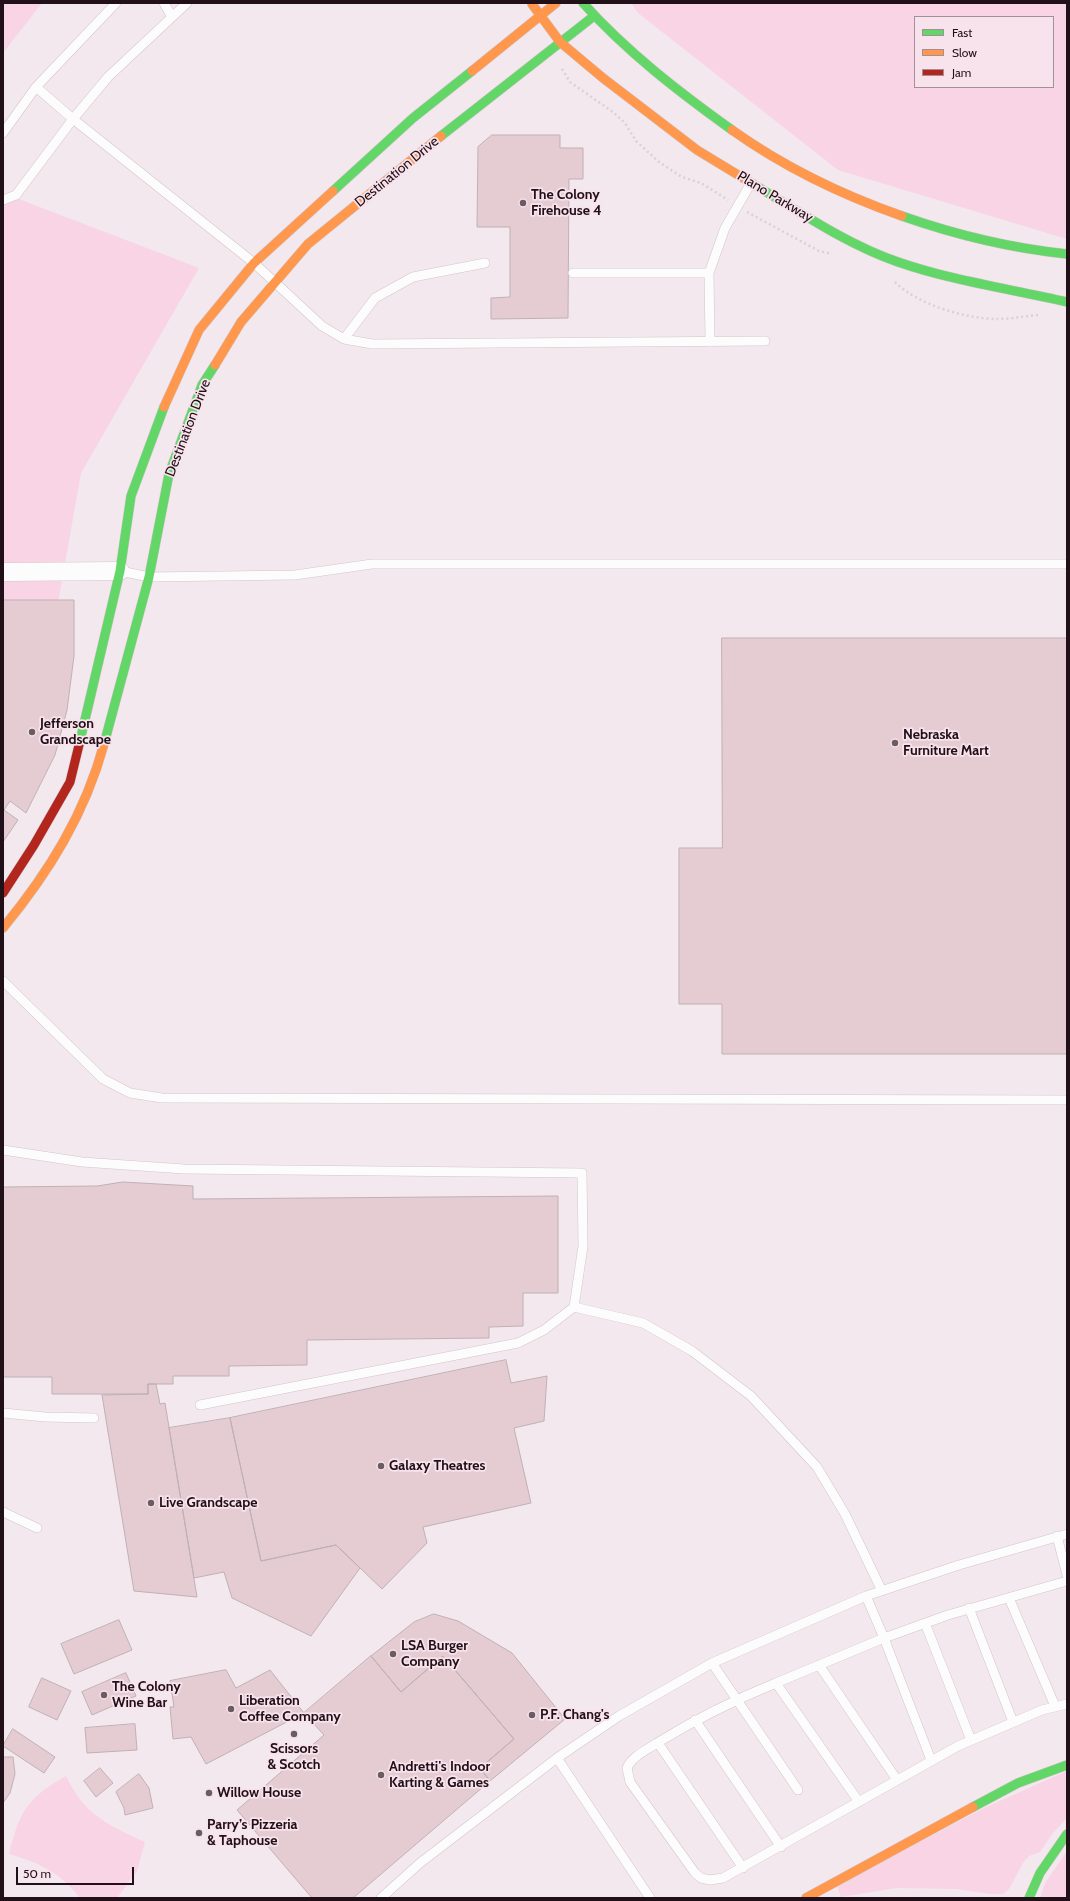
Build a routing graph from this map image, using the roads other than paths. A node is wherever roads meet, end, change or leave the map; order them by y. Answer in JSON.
{"nodes":[{"id":1,"x":116,"y":3,"type":"edge"},
{"id":2,"x":164,"y":3,"type":"edge"},
{"id":3,"x":187,"y":3,"type":"edge"},
{"id":4,"x":532,"y":3,"type":"edge"},
{"id":5,"x":556,"y":3,"type":"edge"},
{"id":6,"x":583,"y":3,"type":"edge"},
{"id":7,"x":540,"y":16,"type":"junction"},
{"id":8,"x":594,"y":16,"type":"junction"},
{"id":9,"x":172,"y":17,"type":"junction"},
{"id":10,"x":560,"y":42,"type":"junction"},
{"id":11,"x":36,"y":87,"type":"junction"},
{"id":12,"x":73,"y":120,"type":"junction"},
{"id":13,"x":3,"y":133,"type":"edge"},
{"id":14,"x":751,"y":183,"type":"junction"},
{"id":15,"x":3,"y":200,"type":"edge"},
{"id":16,"x":1067,"y":254,"type":"edge"},
{"id":17,"x":254,"y":263,"type":"junction"},
{"id":18,"x":485,"y":264,"type":"dead end"},
{"id":19,"x":573,"y":273,"type":"dead end"},
{"id":20,"x":709,"y":273,"type":"junction"},
{"id":21,"x":275,"y":283,"type":"junction"},
{"id":22,"x":1067,"y":302,"type":"edge"},
{"id":23,"x":344,"y":339,"type":"junction"},
{"id":24,"x":765,"y":341,"type":"dead end"},
{"id":25,"x":710,"y":342,"type":"junction"},
{"id":26,"x":1067,"y":564,"type":"edge"},
{"id":27,"x":120,"y":571,"type":"junction"},
{"id":28,"x":3,"y":572,"type":"edge"},
{"id":29,"x":149,"y":577,"type":"junction"},
{"id":30,"x":3,"y":893,"type":"edge"},
{"id":31,"x":3,"y":928,"type":"edge"},
{"id":32,"x":3,"y":982,"type":"edge"},
{"id":33,"x":1067,"y":1100,"type":"edge"},
{"id":34,"x":3,"y":1150,"type":"edge"},
{"id":35,"x":574,"y":1307,"type":"junction"},
{"id":36,"x":200,"y":1405,"type":"dead end"},
{"id":37,"x":3,"y":1413,"type":"edge"},
{"id":38,"x":94,"y":1418,"type":"dead end"},
{"id":39,"x":3,"y":1512,"type":"edge"},
{"id":40,"x":37,"y":1528,"type":"dead end"},
{"id":41,"x":1067,"y":1534,"type":"edge"},
{"id":42,"x":1057,"y":1536,"type":"junction"},
{"id":43,"x":1067,"y":1575,"type":"edge"},
{"id":44,"x":1067,"y":1581,"type":"edge"},
{"id":45,"x":882,"y":1591,"type":"junction"},
{"id":46,"x":866,"y":1596,"type":"junction"},
{"id":47,"x":1009,"y":1598,"type":"junction"},
{"id":48,"x":969,"y":1608,"type":"junction"},
{"id":49,"x":925,"y":1623,"type":"junction"},
{"id":50,"x":884,"y":1638,"type":"junction"},
{"id":51,"x":712,"y":1663,"type":"junction"},
{"id":52,"x":819,"y":1665,"type":"junction"},
{"id":53,"x":776,"y":1683,"type":"junction"},
{"id":54,"x":735,"y":1700,"type":"junction"},
{"id":55,"x":1067,"y":1704,"type":"edge"},
{"id":56,"x":1055,"y":1706,"type":"junction"},
{"id":57,"x":695,"y":1720,"type":"junction"},
{"id":58,"x":1013,"y":1722,"type":"junction"},
{"id":59,"x":972,"y":1740,"type":"junction"},
{"id":60,"x":658,"y":1743,"type":"junction"},
{"id":61,"x":557,"y":1758,"type":"junction"},
{"id":62,"x":931,"y":1760,"type":"junction"},
{"id":63,"x":1067,"y":1765,"type":"edge"},
{"id":64,"x":898,"y":1780,"type":"junction"},
{"id":65,"x":798,"y":1790,"type":"dead end"},
{"id":66,"x":858,"y":1802,"type":"junction"},
{"id":67,"x":1067,"y":1834,"type":"edge"},
{"id":68,"x":781,"y":1847,"type":"junction"},
{"id":69,"x":743,"y":1868,"type":"junction"},
{"id":70,"x":381,"y":1898,"type":"edge"},
{"id":71,"x":650,"y":1898,"type":"edge"},
{"id":72,"x":806,"y":1898,"type":"edge"},
{"id":73,"x":1029,"y":1898,"type":"edge"}],
"edges":[{"from":1,"to":11,"type":"lane"},
{"from":2,"to":9,"type":"lane"},
{"from":3,"to":9,"type":"lane"},
{"from":4,"to":7,"type":"street","name":"Plano Parkway"},
{"from":5,"to":7,"type":"street","name":"Destination Drive"},
{"from":6,"to":8,"type":"street"},
{"from":7,"to":10,"type":"street","name":"Plano Parkway"},
{"from":7,"to":17,"type":"street","name":"Destination Drive"},
{"from":8,"to":10,"type":"street","name":"Destination Drive"},
{"from":8,"to":16,"type":"street"},
{"from":9,"to":12,"type":"lane"},
{"from":10,"to":14,"type":"street","name":"Plano Parkway"},
{"from":10,"to":21,"type":"street","name":"Destination Drive"},
{"from":11,"to":12,"type":"lane"},
{"from":11,"to":13,"type":"lane"},
{"from":12,"to":15,"type":"lane"},
{"from":12,"to":17,"type":"lane"},
{"from":14,"to":20,"type":"lane"},
{"from":14,"to":22,"type":"street","name":"Plano Parkway"},
{"from":17,"to":21,"type":"lane"},
{"from":17,"to":27,"type":"street","name":"Destination Drive"},
{"from":18,"to":23,"type":"lane"},
{"from":19,"to":20,"type":"lane"},
{"from":20,"to":25,"type":"lane"},
{"from":21,"to":23,"type":"lane"},
{"from":21,"to":29,"type":"street","name":"Destination Drive"},
{"from":23,"to":25,"type":"lane"},
{"from":24,"to":25,"type":"lane"},
{"from":26,"to":29,"type":"lane"},
{"from":27,"to":28,"type":"street"},
{"from":27,"to":29,"type":"lane"},
{"from":27,"to":30,"type":"street","name":"Destination Drive"},
{"from":29,"to":31,"type":"street","name":"Destination Drive"},
{"from":32,"to":33,"type":"lane"},
{"from":34,"to":35,"type":"lane"},
{"from":35,"to":36,"type":"lane"},
{"from":35,"to":45,"type":"lane"},
{"from":37,"to":38,"type":"lane"},
{"from":39,"to":40,"type":"lane"},
{"from":41,"to":42,"type":"lane"},
{"from":42,"to":43,"type":"lane"},
{"from":42,"to":45,"type":"lane"},
{"from":44,"to":47,"type":"lane"},
{"from":45,"to":46,"type":"lane"},
{"from":46,"to":50,"type":"lane"},
{"from":46,"to":51,"type":"lane"},
{"from":47,"to":48,"type":"lane"},
{"from":47,"to":56,"type":"lane"},
{"from":48,"to":49,"type":"lane"},
{"from":48,"to":58,"type":"lane"},
{"from":49,"to":50,"type":"lane"},
{"from":49,"to":59,"type":"lane"},
{"from":50,"to":52,"type":"lane"},
{"from":50,"to":62,"type":"lane"},
{"from":51,"to":54,"type":"lane"},
{"from":51,"to":61,"type":"lane"},
{"from":52,"to":53,"type":"lane"},
{"from":52,"to":64,"type":"lane"},
{"from":53,"to":54,"type":"lane"},
{"from":53,"to":66,"type":"lane"},
{"from":54,"to":57,"type":"lane"},
{"from":54,"to":65,"type":"lane"},
{"from":55,"to":56,"type":"lane"},
{"from":56,"to":58,"type":"lane"},
{"from":57,"to":60,"type":"lane"},
{"from":57,"to":68,"type":"lane"},
{"from":58,"to":59,"type":"lane"},
{"from":59,"to":62,"type":"lane"},
{"from":60,"to":69,"type":"lane"},
{"from":60,"to":69,"type":"lane"},
{"from":61,"to":70,"type":"lane"},
{"from":61,"to":71,"type":"lane"},
{"from":62,"to":64,"type":"lane"},
{"from":63,"to":72,"type":"street"},
{"from":64,"to":66,"type":"lane"},
{"from":66,"to":68,"type":"lane"},
{"from":67,"to":73,"type":"street"},
{"from":68,"to":69,"type":"lane"}]}
